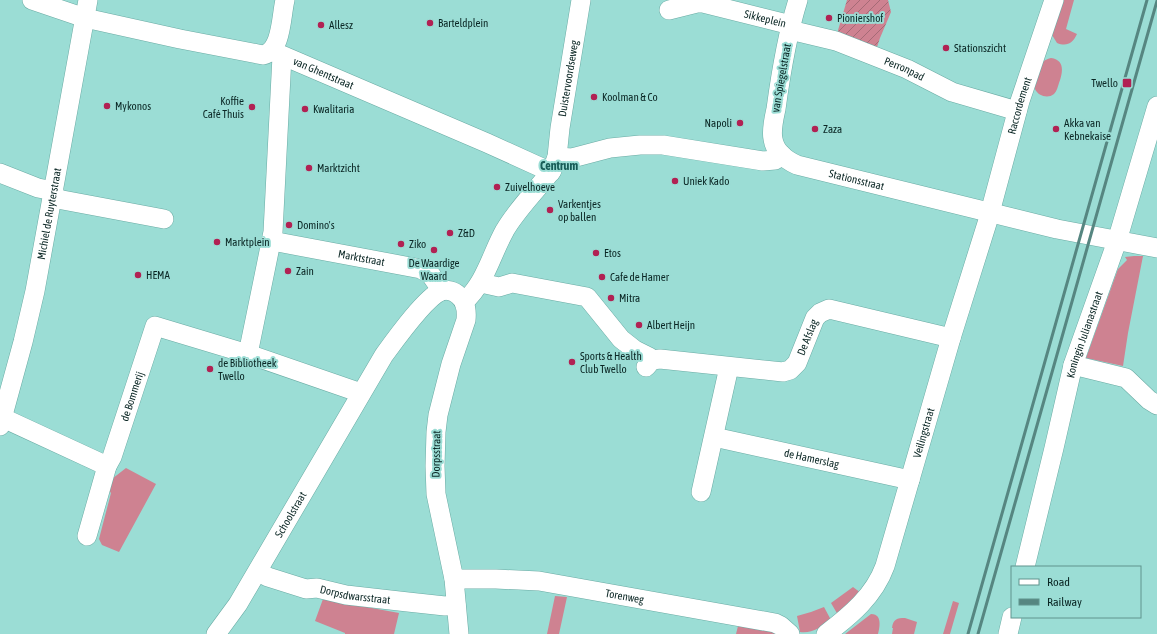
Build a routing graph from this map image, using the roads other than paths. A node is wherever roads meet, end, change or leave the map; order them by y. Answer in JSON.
{"nodes":[{"id":1,"x":32,"y":0,"type":"edge"},
{"id":2,"x":285,"y":0,"type":"edge"},
{"id":3,"x":581,"y":0,"type":"edge"},
{"id":4,"x":798,"y":0,"type":"edge"},
{"id":5,"x":1054,"y":0,"type":"edge"},
{"id":6,"x":86,"y":9,"type":"edge"},
{"id":7,"x":669,"y":10,"type":"dead end"},
{"id":8,"x":790,"y":27,"type":"junction"},
{"id":9,"x":277,"y":54,"type":"junction"},
{"id":10,"x":1157,"y":106,"type":"edge"},
{"id":11,"x":1017,"y":110,"type":"junction"},
{"id":12,"x":782,"y":155,"type":"junction"},
{"id":13,"x":554,"y":164,"type":"junction"},
{"id":14,"x":0,"y":173,"type":"edge"},
{"id":15,"x":53,"y":194,"type":"junction"},
{"id":16,"x":990,"y":212,"type":"junction"},
{"id":17,"x":164,"y":219,"type":"dead end"},
{"id":18,"x":272,"y":241,"type":"junction"},
{"id":19,"x":1117,"y":241,"type":"junction"},
{"id":20,"x":1157,"y":248,"type":"edge"},
{"id":21,"x":481,"y":283,"type":"junction"},
{"id":22,"x":442,"y":290,"type":"junction"},
{"id":23,"x":464,"y":302,"type":"junction"},
{"id":24,"x":951,"y":338,"type":"junction"},
{"id":25,"x":248,"y":354,"type":"junction"},
{"id":26,"x":1073,"y":365,"type":"junction"},
{"id":27,"x":729,"y":367,"type":"junction"},
{"id":28,"x":5,"y":388,"type":"edge"},
{"id":29,"x":361,"y":393,"type":"junction"},
{"id":30,"x":1157,"y":405,"type":"edge"},
{"id":31,"x":1,"y":422,"type":"edge"},
{"id":32,"x":714,"y":438,"type":"junction"},
{"id":33,"x":107,"y":466,"type":"junction"},
{"id":34,"x":910,"y":480,"type":"junction"},
{"id":35,"x":702,"y":492,"type":"dead end"},
{"id":36,"x":87,"y":536,"type":"dead end"},
{"id":37,"x":1025,"y":566,"type":"edge"},
{"id":38,"x":258,"y":572,"type":"junction"},
{"id":39,"x":454,"y":579,"type":"junction"},
{"id":40,"x":456,"y":605,"type":"junction"},
{"id":41,"x":1012,"y":618,"type":"edge"},
{"id":42,"x":216,"y":634,"type":"edge"},
{"id":43,"x":459,"y":634,"type":"edge"},
{"id":44,"x":790,"y":634,"type":"edge"},
{"id":45,"x":826,"y":634,"type":"edge"},
{"id":46,"x":1008,"y":634,"type":"edge"}],
"edges":[{"from":1,"to":6,"type":"street"},
{"from":2,"to":9,"type":"street"},
{"from":3,"to":13,"type":"street","name":"Duistervoordseweg"},
{"from":4,"to":8,"type":"street","name":"van Spiegelstraat"},
{"from":5,"to":11,"type":"street","name":"Raccordement"},
{"from":6,"to":9,"type":"street"},
{"from":6,"to":15,"type":"street","name":"Michiel de Ruyterstraat"},
{"from":7,"to":8,"type":"street","name":"Sikkeplein"},
{"from":8,"to":11,"type":"street","name":"Perronpad"},
{"from":8,"to":12,"type":"street","name":"van Spiegelstraat"},
{"from":9,"to":13,"type":"street","name":"van Ghentstraat"},
{"from":9,"to":18,"type":"street"},
{"from":10,"to":19,"type":"street","name":"Koningin Julianastraat"},
{"from":11,"to":16,"type":"street","name":"Raccordement"},
{"from":12,"to":13,"type":"street"},
{"from":12,"to":16,"type":"street","name":"Stationsstraat"},
{"from":13,"to":21,"type":"street"},
{"from":14,"to":15,"type":"street"},
{"from":15,"to":17,"type":"street"},
{"from":15,"to":28,"type":"street","name":"Michiel de Ruyterstraat"},
{"from":16,"to":19,"type":"street","name":"Stationsstraat"},
{"from":16,"to":24,"type":"street","name":"Veilingstraat"},
{"from":18,"to":22,"type":"street","name":"Marktstraat"},
{"from":18,"to":25,"type":"street"},
{"from":19,"to":20,"type":"street","name":"Stationsstraat"},
{"from":19,"to":26,"type":"street","name":"Koningin Julianastraat"},
{"from":21,"to":23,"type":"street"},
{"from":21,"to":27,"type":"street","name":"De Afslag"},
{"from":22,"to":23,"type":"street"},
{"from":22,"to":29,"type":"street","name":"Schoolstraat"},
{"from":23,"to":39,"type":"street","name":"Dorpsstraat"},
{"from":24,"to":27,"type":"street","name":"De Afslag"},
{"from":24,"to":34,"type":"street","name":"Veilingstraat"},
{"from":25,"to":29,"type":"street"},
{"from":25,"to":33,"type":"street","name":"de Bommerij"},
{"from":26,"to":30,"type":"street"},
{"from":26,"to":37,"type":"street","name":"Koningin Julianastraat"},
{"from":27,"to":32,"type":"street"},
{"from":28,"to":31,"type":"street","name":"Michiel de Ruyterstraat"},
{"from":29,"to":38,"type":"street","name":"Schoolstraat"},
{"from":31,"to":33,"type":"street"},
{"from":32,"to":34,"type":"street","name":"de Hamerslag"},
{"from":32,"to":35,"type":"street"},
{"from":33,"to":36,"type":"street","name":"de Bommerij"},
{"from":34,"to":45,"type":"street","name":"Veilingstraat"},
{"from":38,"to":40,"type":"street","name":"Dorpsdwarsstraat"},
{"from":38,"to":42,"type":"street","name":"Schoolstraat"},
{"from":39,"to":40,"type":"street","name":"Dorpsstraat"},
{"from":39,"to":44,"type":"street","name":"Torenweg"},
{"from":40,"to":43,"type":"street","name":"Dorpsstraat"},
{"from":41,"to":46,"type":"street"}]}
